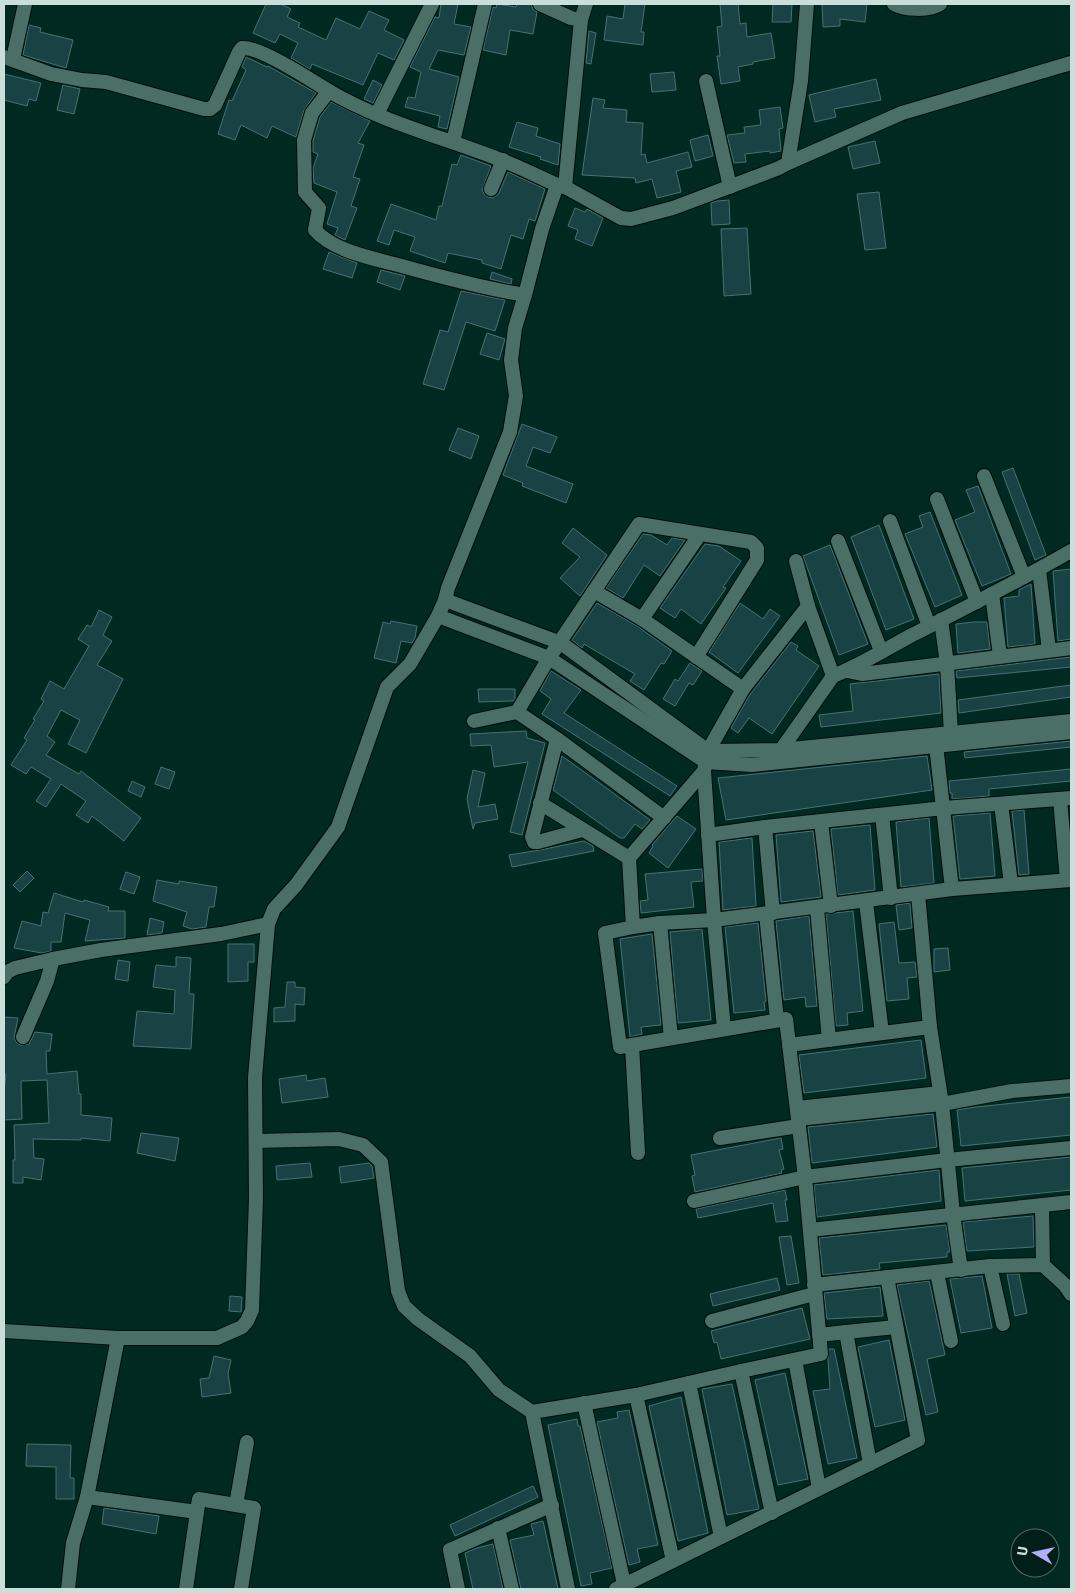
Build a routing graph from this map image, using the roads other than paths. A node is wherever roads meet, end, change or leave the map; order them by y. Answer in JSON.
{"nodes":[{"id":1,"x":25,"y":4,"type":"edge"},
{"id":2,"x":432,"y":4,"type":"edge"},
{"id":3,"x":485,"y":4,"type":"edge"},
{"id":4,"x":540,"y":4,"type":"edge"},
{"id":5,"x":586,"y":4,"type":"edge"},
{"id":6,"x":807,"y":4,"type":"edge"},
{"id":7,"x":894,"y":4,"type":"edge"},
{"id":8,"x":940,"y":4,"type":"edge"},
{"id":9,"x":580,"y":20,"type":"junction"},
{"id":10,"x":8,"y":58,"type":"edge"},
{"id":11,"x":1071,"y":63,"type":"edge"},
{"id":12,"x":706,"y":81,"type":"dead end"},
{"id":13,"x":329,"y":91,"type":"junction"},
{"id":14,"x":377,"y":114,"type":"junction"},
{"id":15,"x":453,"y":142,"type":"junction"},
{"id":16,"x":503,"y":160,"type":"junction"},
{"id":17,"x":788,"y":163,"type":"junction"},
{"id":18,"x":561,"y":186,"type":"junction"},
{"id":19,"x":730,"y":187,"type":"junction"},
{"id":20,"x":491,"y":188,"type":"dead end"},
{"id":21,"x":525,"y":295,"type":"junction"},
{"id":22,"x":984,"y":476,"type":"dead end"},
{"id":23,"x":937,"y":499,"type":"dead end"},
{"id":24,"x":890,"y":521,"type":"dead end"},
{"id":25,"x":700,"y":534,"type":"junction"},
{"id":26,"x":838,"y":541,"type":"dead end"},
{"id":27,"x":1071,"y":551,"type":"edge"},
{"id":28,"x":796,"y":561,"type":"dead end"},
{"id":29,"x":1039,"y":570,"type":"junction"},
{"id":30,"x":1024,"y":577,"type":"junction"},
{"id":31,"x":594,"y":591,"type":"junction"},
{"id":32,"x":992,"y":594,"type":"junction"},
{"id":33,"x":445,"y":600,"type":"junction"},
{"id":34,"x":977,"y":602,"type":"junction"},
{"id":35,"x":808,"y":606,"type":"junction"},
{"id":36,"x":438,"y":616,"type":"junction"},
{"id":37,"x":642,"y":619,"type":"junction"},
{"id":38,"x":935,"y":623,"type":"junction"},
{"id":39,"x":560,"y":643,"type":"junction"},
{"id":40,"x":1071,"y":648,"type":"edge"},
{"id":41,"x":1049,"y":650,"type":"junction"},
{"id":42,"x":881,"y":651,"type":"junction"},
{"id":43,"x":1000,"y":656,"type":"junction"},
{"id":44,"x":696,"y":657,"type":"junction"},
{"id":45,"x":549,"y":658,"type":"junction"},
{"id":46,"x":947,"y":664,"type":"junction"},
{"id":47,"x":847,"y":671,"type":"junction"},
{"id":48,"x":833,"y":676,"type":"junction"},
{"id":49,"x":743,"y":689,"type":"junction"},
{"id":50,"x":516,"y":712,"type":"junction"},
{"id":51,"x":474,"y":721,"type":"dead end"},
{"id":52,"x":1071,"y":721,"type":"edge"},
{"id":53,"x":1071,"y":732,"type":"edge"},
{"id":54,"x":951,"y":734,"type":"junction"},
{"id":55,"x":557,"y":739,"type":"junction"},
{"id":56,"x":936,"y":745,"type":"junction"},
{"id":57,"x":781,"y":750,"type":"junction"},
{"id":58,"x":706,"y":761,"type":"junction"},
{"id":59,"x":1066,"y":798,"type":"edge"},
{"id":60,"x":540,"y":803,"type":"junction"},
{"id":61,"x":1001,"y":804,"type":"junction"},
{"id":62,"x":944,"y":808,"type":"junction"},
{"id":63,"x":882,"y":815,"type":"junction"},
{"id":64,"x":664,"y":818,"type":"junction"},
{"id":65,"x":821,"y":822,"type":"junction"},
{"id":66,"x":765,"y":827,"type":"junction"},
{"id":67,"x":582,"y":830,"type":"junction"},
{"id":68,"x":708,"y":835,"type":"junction"},
{"id":69,"x":629,"y":858,"type":"junction"},
{"id":70,"x":1069,"y":880,"type":"edge"},
{"id":71,"x":1011,"y":884,"type":"junction"},
{"id":72,"x":952,"y":889,"type":"junction"},
{"id":73,"x":918,"y":894,"type":"junction"},
{"id":74,"x":891,"y":898,"type":"junction"},
{"id":75,"x":866,"y":902,"type":"junction"},
{"id":76,"x":824,"y":907,"type":"junction"},
{"id":77,"x":769,"y":914,"type":"junction"},
{"id":78,"x":714,"y":920,"type":"junction"},
{"id":79,"x":268,"y":924,"type":"junction"},
{"id":80,"x":660,"y":924,"type":"junction"},
{"id":81,"x":633,"y":927,"type":"junction"},
{"id":82,"x":53,"y":959,"type":"junction"},
{"id":83,"x":4,"y":977,"type":"edge"},
{"id":84,"x":777,"y":1020,"type":"junction"},
{"id":85,"x":930,"y":1027,"type":"junction"},
{"id":86,"x":724,"y":1029,"type":"junction"},
{"id":87,"x":882,"y":1033,"type":"junction"},
{"id":88,"x":22,"y":1037,"type":"dead end"},
{"id":89,"x":671,"y":1038,"type":"junction"},
{"id":90,"x":829,"y":1040,"type":"junction"},
{"id":91,"x":632,"y":1045,"type":"junction"},
{"id":92,"x":790,"y":1045,"type":"junction"},
{"id":93,"x":1071,"y":1086,"type":"edge"},
{"id":94,"x":941,"y":1098,"type":"junction"},
{"id":95,"x":798,"y":1118,"type":"junction"},
{"id":96,"x":720,"y":1138,"type":"dead end"},
{"id":97,"x":256,"y":1141,"type":"junction"},
{"id":98,"x":1071,"y":1148,"type":"edge"},
{"id":99,"x":638,"y":1153,"type":"dead end"},
{"id":100,"x":947,"y":1160,"type":"junction"},
{"id":101,"x":805,"y":1177,"type":"junction"},
{"id":102,"x":694,"y":1200,"type":"dead end"},
{"id":103,"x":1071,"y":1202,"type":"edge"},
{"id":104,"x":1042,"y":1204,"type":"junction"},
{"id":105,"x":953,"y":1214,"type":"junction"},
{"id":106,"x":810,"y":1230,"type":"junction"},
{"id":107,"x":1043,"y":1265,"type":"junction"},
{"id":108,"x":990,"y":1266,"type":"junction"},
{"id":109,"x":961,"y":1270,"type":"junction"},
{"id":110,"x":937,"y":1273,"type":"junction"},
{"id":111,"x":887,"y":1277,"type":"junction"},
{"id":112,"x":814,"y":1290,"type":"junction"},
{"id":113,"x":1071,"y":1294,"type":"edge"},
{"id":114,"x":712,"y":1320,"type":"dead end"},
{"id":115,"x":1003,"y":1324,"type":"dead end"},
{"id":116,"x":896,"y":1327,"type":"junction"},
{"id":117,"x":4,"y":1331,"type":"edge"},
{"id":118,"x":846,"y":1332,"type":"junction"},
{"id":119,"x":819,"y":1336,"type":"junction"},
{"id":120,"x":118,"y":1338,"type":"junction"},
{"id":121,"x":951,"y":1341,"type":"dead end"},
{"id":122,"x":795,"y":1360,"type":"junction"},
{"id":123,"x":740,"y":1370,"type":"junction"},
{"id":124,"x":689,"y":1383,"type":"junction"},
{"id":125,"x":636,"y":1395,"type":"junction"},
{"id":126,"x":584,"y":1403,"type":"junction"},
{"id":127,"x":532,"y":1412,"type":"junction"},
{"id":128,"x":247,"y":1442,"type":"dead end"},
{"id":129,"x":870,"y":1464,"type":"junction"},
{"id":130,"x":819,"y":1488,"type":"junction"},
{"id":131,"x":87,"y":1497,"type":"junction"},
{"id":132,"x":236,"y":1505,"type":"junction"},
{"id":133,"x":552,"y":1505,"type":"junction"},
{"id":134,"x":196,"y":1512,"type":"junction"},
{"id":135,"x":772,"y":1513,"type":"junction"},
{"id":136,"x":498,"y":1528,"type":"junction"},
{"id":137,"x":721,"y":1537,"type":"junction"},
{"id":138,"x":673,"y":1560,"type":"junction"},
{"id":139,"x":620,"y":1587,"type":"edge"},
{"id":140,"x":68,"y":1589,"type":"edge"},
{"id":141,"x":186,"y":1589,"type":"edge"},
{"id":142,"x":241,"y":1589,"type":"edge"},
{"id":143,"x":458,"y":1589,"type":"edge"},
{"id":144,"x":512,"y":1589,"type":"edge"},
{"id":145,"x":568,"y":1589,"type":"edge"}],
"edges":[{"from":1,"to":10,"type":"street"},
{"from":2,"to":14,"type":"street"},
{"from":3,"to":15,"type":"street"},
{"from":4,"to":9,"type":"street"},
{"from":5,"to":9,"type":"street"},
{"from":6,"to":17,"type":"street"},
{"from":7,"to":8,"type":"street"},
{"from":9,"to":18,"type":"street"},
{"from":10,"to":13,"type":"street"},
{"from":11,"to":17,"type":"street"},
{"from":12,"to":19,"type":"street"},
{"from":13,"to":14,"type":"street"},
{"from":13,"to":21,"type":"street"},
{"from":14,"to":15,"type":"street"},
{"from":15,"to":16,"type":"street"},
{"from":16,"to":18,"type":"street"},
{"from":16,"to":20,"type":"street"},
{"from":17,"to":19,"type":"street"},
{"from":18,"to":19,"type":"street"},
{"from":18,"to":21,"type":"street"},
{"from":21,"to":33,"type":"street"},
{"from":22,"to":30,"type":"street"},
{"from":23,"to":34,"type":"street"},
{"from":24,"to":38,"type":"street"},
{"from":25,"to":31,"type":"street"},
{"from":25,"to":37,"type":"street"},
{"from":25,"to":44,"type":"street"},
{"from":26,"to":42,"type":"street"},
{"from":27,"to":29,"type":"street"},
{"from":28,"to":35,"type":"street"},
{"from":29,"to":30,"type":"street"},
{"from":29,"to":41,"type":"street"},
{"from":30,"to":32,"type":"street"},
{"from":31,"to":37,"type":"street"},
{"from":31,"to":39,"type":"street"},
{"from":32,"to":34,"type":"street"},
{"from":32,"to":43,"type":"street"},
{"from":33,"to":36,"type":"street"},
{"from":33,"to":39,"type":"street"},
{"from":34,"to":38,"type":"street"},
{"from":35,"to":48,"type":"street"},
{"from":35,"to":49,"type":"street"},
{"from":36,"to":45,"type":"street"},
{"from":36,"to":79,"type":"street"},
{"from":37,"to":44,"type":"street"},
{"from":38,"to":42,"type":"street"},
{"from":38,"to":46,"type":"street"},
{"from":39,"to":45,"type":"street"},
{"from":39,"to":58,"type":"street"},
{"from":40,"to":41,"type":"street"},
{"from":41,"to":43,"type":"street"},
{"from":42,"to":47,"type":"street"},
{"from":43,"to":46,"type":"street"},
{"from":44,"to":49,"type":"street"},
{"from":45,"to":50,"type":"street"},
{"from":45,"to":58,"type":"street"},
{"from":46,"to":47,"type":"street"},
{"from":46,"to":54,"type":"street"},
{"from":47,"to":48,"type":"street"},
{"from":48,"to":57,"type":"street"},
{"from":49,"to":58,"type":"street"},
{"from":50,"to":51,"type":"street"},
{"from":50,"to":55,"type":"street"},
{"from":52,"to":54,"type":"street"},
{"from":53,"to":56,"type":"street"},
{"from":54,"to":57,"type":"street"},
{"from":55,"to":60,"type":"street"},
{"from":55,"to":64,"type":"street"},
{"from":56,"to":58,"type":"street"},
{"from":56,"to":62,"type":"street"},
{"from":57,"to":58,"type":"street"},
{"from":58,"to":64,"type":"street"},
{"from":58,"to":68,"type":"street"},
{"from":59,"to":61,"type":"street"},
{"from":59,"to":70,"type":"street"},
{"from":60,"to":67,"type":"street"},
{"from":60,"to":67,"type":"street"},
{"from":61,"to":62,"type":"street"},
{"from":61,"to":71,"type":"street"},
{"from":62,"to":63,"type":"street"},
{"from":62,"to":72,"type":"street"},
{"from":63,"to":65,"type":"street"},
{"from":63,"to":74,"type":"street"},
{"from":64,"to":69,"type":"street"},
{"from":65,"to":66,"type":"street"},
{"from":65,"to":76,"type":"street"},
{"from":66,"to":68,"type":"street"},
{"from":66,"to":77,"type":"street"},
{"from":67,"to":69,"type":"street"},
{"from":68,"to":78,"type":"street"},
{"from":69,"to":81,"type":"street"},
{"from":70,"to":71,"type":"street"},
{"from":71,"to":72,"type":"street"},
{"from":72,"to":73,"type":"street"},
{"from":73,"to":74,"type":"street"},
{"from":73,"to":85,"type":"street"},
{"from":74,"to":75,"type":"street"},
{"from":75,"to":76,"type":"street"},
{"from":75,"to":87,"type":"street"},
{"from":76,"to":77,"type":"street"},
{"from":76,"to":90,"type":"street"},
{"from":77,"to":78,"type":"street"},
{"from":77,"to":84,"type":"street"},
{"from":78,"to":80,"type":"street"},
{"from":78,"to":86,"type":"street"},
{"from":79,"to":82,"type":"street"},
{"from":79,"to":97,"type":"street"},
{"from":80,"to":81,"type":"street"},
{"from":80,"to":89,"type":"street"},
{"from":81,"to":91,"type":"street"},
{"from":82,"to":83,"type":"street"},
{"from":82,"to":88,"type":"street"},
{"from":84,"to":86,"type":"street"},
{"from":84,"to":92,"type":"street"},
{"from":85,"to":87,"type":"street"},
{"from":85,"to":94,"type":"street"},
{"from":86,"to":89,"type":"street"},
{"from":87,"to":90,"type":"street"},
{"from":89,"to":91,"type":"street"},
{"from":90,"to":92,"type":"street"},
{"from":91,"to":99,"type":"street"},
{"from":92,"to":95,"type":"street"},
{"from":93,"to":94,"type":"street"},
{"from":94,"to":95,"type":"street"},
{"from":94,"to":100,"type":"street"},
{"from":95,"to":96,"type":"street"},
{"from":95,"to":101,"type":"street"},
{"from":97,"to":120,"type":"street"},
{"from":97,"to":127,"type":"street"},
{"from":98,"to":100,"type":"street"},
{"from":100,"to":101,"type":"street"},
{"from":100,"to":105,"type":"street"},
{"from":101,"to":102,"type":"street"},
{"from":101,"to":106,"type":"street"},
{"from":103,"to":104,"type":"street"},
{"from":104,"to":105,"type":"street"},
{"from":104,"to":107,"type":"street"},
{"from":105,"to":106,"type":"street"},
{"from":105,"to":109,"type":"street"},
{"from":106,"to":112,"type":"street"},
{"from":107,"to":108,"type":"street"},
{"from":107,"to":113,"type":"street"},
{"from":108,"to":109,"type":"street"},
{"from":108,"to":115,"type":"street"},
{"from":109,"to":110,"type":"street"},
{"from":110,"to":111,"type":"street"},
{"from":110,"to":121,"type":"street"},
{"from":111,"to":112,"type":"street"},
{"from":111,"to":116,"type":"street"},
{"from":112,"to":114,"type":"street"},
{"from":112,"to":119,"type":"street"},
{"from":116,"to":118,"type":"street"},
{"from":116,"to":129,"type":"street"},
{"from":117,"to":120,"type":"street"},
{"from":118,"to":119,"type":"street"},
{"from":118,"to":129,"type":"street"},
{"from":119,"to":122,"type":"street"},
{"from":120,"to":131,"type":"street"},
{"from":122,"to":123,"type":"street"},
{"from":122,"to":130,"type":"street"},
{"from":123,"to":124,"type":"street"},
{"from":123,"to":135,"type":"street"},
{"from":124,"to":125,"type":"street"},
{"from":124,"to":137,"type":"street"},
{"from":125,"to":126,"type":"street"},
{"from":125,"to":138,"type":"street"},
{"from":126,"to":127,"type":"street"},
{"from":126,"to":139,"type":"street"},
{"from":127,"to":133,"type":"street"},
{"from":128,"to":132,"type":"street"},
{"from":129,"to":130,"type":"street"},
{"from":130,"to":135,"type":"street"},
{"from":131,"to":134,"type":"street"},
{"from":131,"to":140,"type":"street"},
{"from":132,"to":134,"type":"street"},
{"from":132,"to":142,"type":"street"},
{"from":133,"to":136,"type":"street"},
{"from":133,"to":145,"type":"street"},
{"from":134,"to":141,"type":"street"},
{"from":135,"to":137,"type":"street"},
{"from":136,"to":143,"type":"street"},
{"from":136,"to":144,"type":"street"},
{"from":137,"to":138,"type":"street"},
{"from":138,"to":139,"type":"street"}]}
